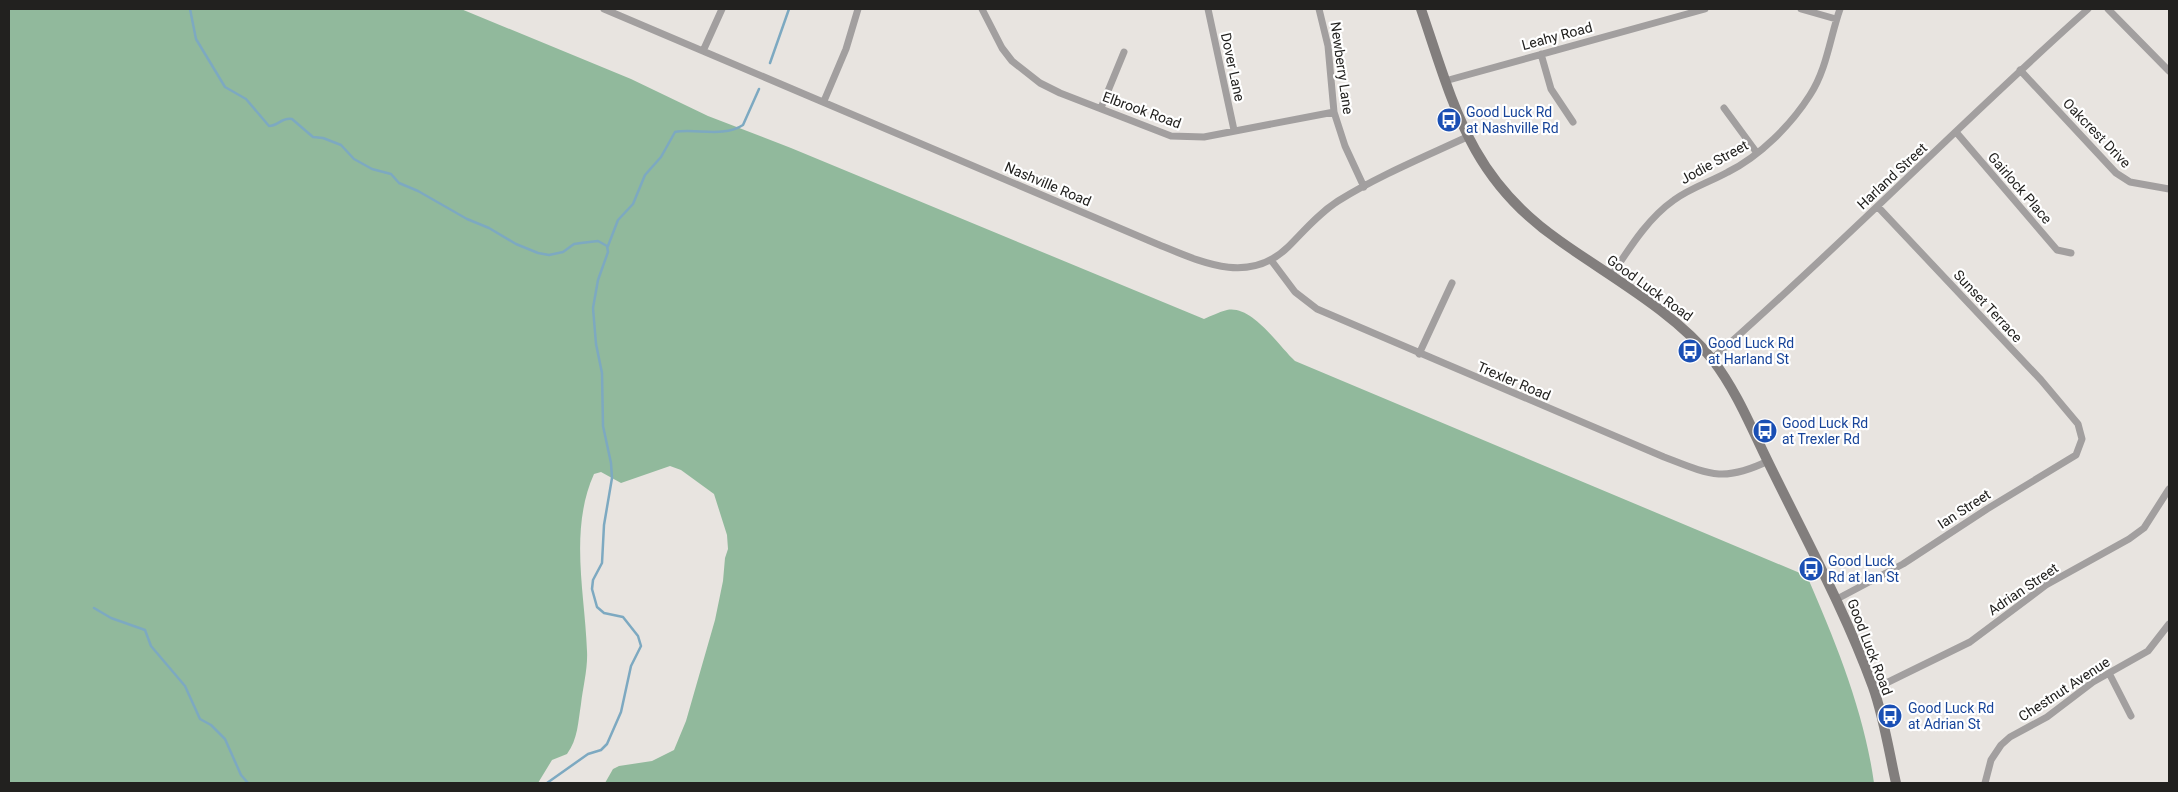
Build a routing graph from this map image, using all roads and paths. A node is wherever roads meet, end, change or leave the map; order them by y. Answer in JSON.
{"nodes":[{"id":1,"x":604,"y":9,"type":"edge"},
{"id":2,"x":722,"y":9,"type":"edge"},
{"id":3,"x":858,"y":9,"type":"edge"},
{"id":4,"x":982,"y":9,"type":"edge"},
{"id":5,"x":1208,"y":9,"type":"edge"},
{"id":6,"x":1319,"y":9,"type":"edge"},
{"id":7,"x":1421,"y":9,"type":"edge"},
{"id":8,"x":1705,"y":9,"type":"edge"},
{"id":9,"x":1801,"y":9,"type":"edge"},
{"id":10,"x":1840,"y":9,"type":"edge"},
{"id":11,"x":2088,"y":9,"type":"edge"},
{"id":12,"x":2108,"y":9,"type":"edge"},
{"id":13,"x":1836,"y":20,"type":"junction"},
{"id":14,"x":703,"y":51,"type":"junction"},
{"id":15,"x":1124,"y":52,"type":"dead end"},
{"id":16,"x":1541,"y":54,"type":"junction"},
{"id":17,"x":2020,"y":70,"type":"junction"},
{"id":18,"x":2169,"y":71,"type":"edge"},
{"id":19,"x":1445,"y":81,"type":"junction"},
{"id":20,"x":824,"y":101,"type":"junction"},
{"id":21,"x":1101,"y":108,"type":"junction"},
{"id":22,"x":1724,"y":108,"type":"dead end"},
{"id":23,"x":1334,"y":112,"type":"junction"},
{"id":24,"x":1573,"y":122,"type":"dead end"},
{"id":25,"x":1234,"y":130,"type":"junction"},
{"id":26,"x":1956,"y":132,"type":"junction"},
{"id":27,"x":1467,"y":137,"type":"junction"},
{"id":28,"x":1757,"y":153,"type":"junction"},
{"id":29,"x":1364,"y":187,"type":"junction"},
{"id":30,"x":2169,"y":189,"type":"edge"},
{"id":31,"x":1878,"y":207,"type":"junction"},
{"id":32,"x":2071,"y":253,"type":"dead end"},
{"id":33,"x":1271,"y":260,"type":"junction"},
{"id":34,"x":1611,"y":276,"type":"junction"},
{"id":35,"x":1452,"y":283,"type":"dead end"},
{"id":36,"x":1419,"y":354,"type":"junction"},
{"id":37,"x":1712,"y":359,"type":"junction"},
{"id":38,"x":2078,"y":424,"type":"joint"},
{"id":39,"x":1768,"y":461,"type":"junction"},
{"id":40,"x":2169,"y":489,"type":"edge"},
{"id":41,"x":1837,"y":599,"type":"junction"},
{"id":42,"x":2169,"y":624,"type":"edge"},
{"id":43,"x":2109,"y":673,"type":"junction"},
{"id":44,"x":1874,"y":689,"type":"junction"},
{"id":45,"x":2131,"y":716,"type":"dead end"},
{"id":46,"x":1896,"y":783,"type":"edge"},
{"id":47,"x":1986,"y":783,"type":"edge"}],
"edges":[{"from":1,"to":14,"type":"street","name":"Nashville Road"},
{"from":2,"to":14,"type":"street"},
{"from":3,"to":20,"type":"street"},
{"from":4,"to":21,"type":"street","name":"Elbrook Road"},
{"from":5,"to":25,"type":"street","name":"Dover Lane"},
{"from":6,"to":23,"type":"street","name":"Newberry Lane"},
{"from":7,"to":19,"type":"main road","name":"Good Luck Road"},
{"from":8,"to":16,"type":"street","name":"Leahy Road"},
{"from":9,"to":13,"type":"street"},
{"from":10,"to":13,"type":"street","name":"Jodie Street"},
{"from":11,"to":17,"type":"street","name":"Harland Street"},
{"from":12,"to":18,"type":"street"},
{"from":13,"to":28,"type":"street","name":"Jodie Street"},
{"from":14,"to":20,"type":"street","name":"Nashville Road"},
{"from":15,"to":21,"type":"street"},
{"from":16,"to":19,"type":"street","name":"Leahy Road"},
{"from":16,"to":24,"type":"street"},
{"from":17,"to":26,"type":"street","name":"Harland Street"},
{"from":17,"to":30,"type":"street","name":"Oakcrest Drive"},
{"from":19,"to":27,"type":"main road","name":"Good Luck Road"},
{"from":20,"to":33,"type":"street","name":"Nashville Road"},
{"from":21,"to":25,"type":"street","name":"Elbrook Road"},
{"from":22,"to":28,"type":"street"},
{"from":23,"to":25,"type":"street","name":"Elbrook Road"},
{"from":23,"to":29,"type":"street","name":"Newberry Lane"},
{"from":26,"to":31,"type":"street","name":"Harland Street"},
{"from":26,"to":32,"type":"street","name":"Gairlock Place"},
{"from":27,"to":29,"type":"street","name":"Nashville Road"},
{"from":27,"to":34,"type":"main road","name":"Good Luck Road"},
{"from":28,"to":34,"type":"street","name":"Jodie Street"},
{"from":29,"to":33,"type":"street","name":"Nashville Road"},
{"from":31,"to":37,"type":"street","name":"Harland Street"},
{"from":31,"to":38,"type":"street","name":"Sunset Terrace"},
{"from":33,"to":36,"type":"street","name":"Trexler Road"},
{"from":34,"to":37,"type":"main road","name":"Good Luck Road"},
{"from":35,"to":36,"type":"street"},
{"from":36,"to":39,"type":"street","name":"Trexler Road"},
{"from":37,"to":39,"type":"main road","name":"Good Luck Road"},
{"from":38,"to":41,"type":"street","name":"Ian Street"},
{"from":39,"to":41,"type":"main road","name":"Good Luck Road"},
{"from":40,"to":44,"type":"street","name":"Adrian Street"},
{"from":41,"to":44,"type":"main road","name":"Good Luck Road"},
{"from":42,"to":43,"type":"street","name":"Chestnut Avenue"},
{"from":43,"to":45,"type":"street"},
{"from":43,"to":47,"type":"street","name":"Chestnut Avenue"},
{"from":44,"to":46,"type":"main road","name":"Good Luck Road"}]}
